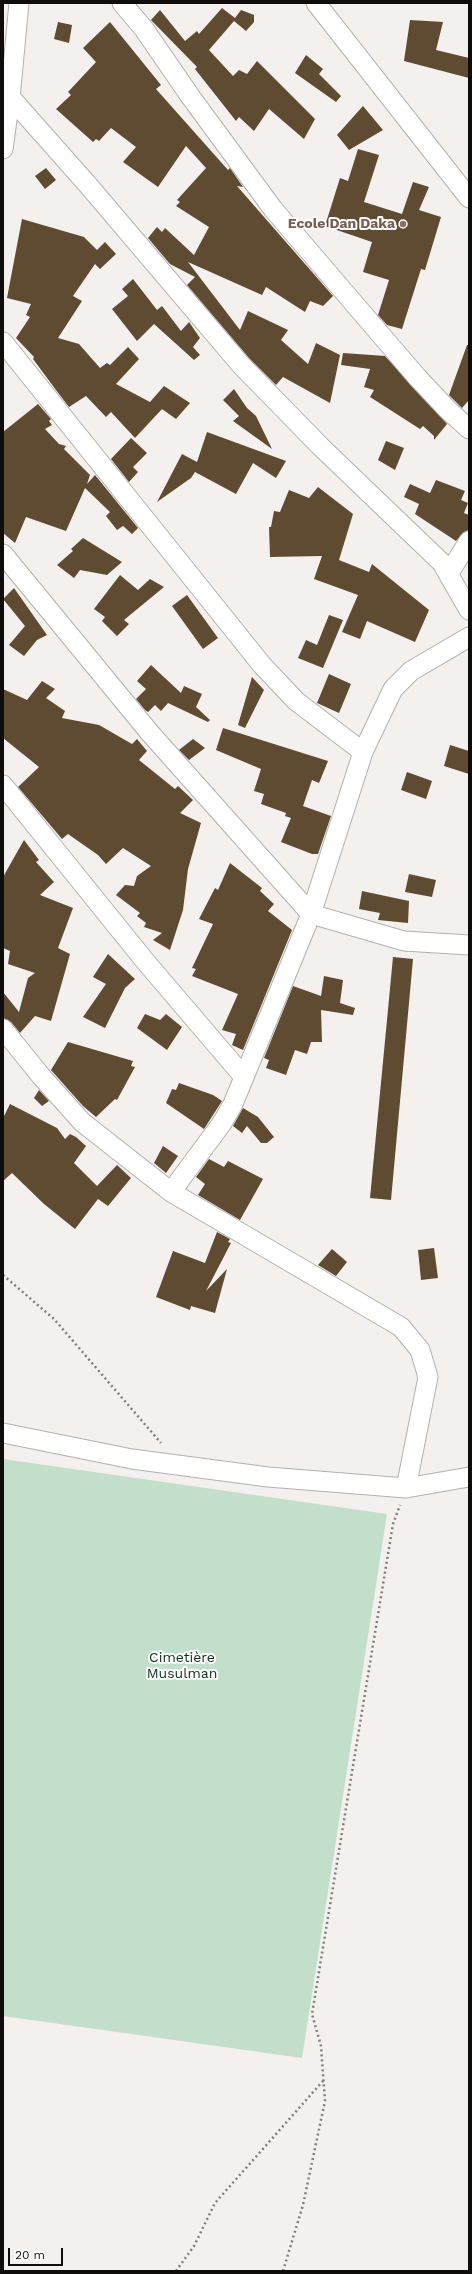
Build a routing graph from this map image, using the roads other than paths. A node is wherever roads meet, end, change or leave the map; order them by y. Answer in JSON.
{"nodes":[{"id":1,"x":19,"y":3,"type":"edge"},
{"id":2,"x":122,"y":3,"type":"edge"},
{"id":3,"x":316,"y":3,"type":"edge"},
{"id":4,"x":7,"y":93,"type":"edge"},
{"id":5,"x":3,"y":149,"type":"edge"},
{"id":6,"x":469,"y":198,"type":"edge"},
{"id":7,"x":3,"y":342,"type":"edge"},
{"id":8,"x":469,"y":429,"type":"edge"},
{"id":9,"x":469,"y":541,"type":"edge"},
{"id":10,"x":3,"y":554,"type":"edge"},
{"id":11,"x":449,"y":573,"type":"junction"},
{"id":12,"x":469,"y":610,"type":"edge"},
{"id":13,"x":469,"y":636,"type":"edge"},
{"id":14,"x":363,"y":752,"type":"junction"},
{"id":15,"x":3,"y":785,"type":"edge"},
{"id":16,"x":311,"y":914,"type":"junction"},
{"id":17,"x":469,"y":945,"type":"edge"},
{"id":18,"x":3,"y":1029,"type":"edge"},
{"id":19,"x":244,"y":1077,"type":"junction"},
{"id":20,"x":171,"y":1192,"type":"junction"},
{"id":21,"x":3,"y":1433,"type":"edge"},
{"id":22,"x":469,"y":1477,"type":"edge"},
{"id":23,"x":406,"y":1488,"type":"junction"}],
"edges":[{"from":1,"to":4,"type":"street"},
{"from":2,"to":8,"type":"street"},
{"from":3,"to":6,"type":"street"},
{"from":4,"to":5,"type":"street"},
{"from":4,"to":11,"type":"street"},
{"from":7,"to":14,"type":"street"},
{"from":9,"to":11,"type":"street"},
{"from":10,"to":16,"type":"street"},
{"from":11,"to":12,"type":"street"},
{"from":13,"to":14,"type":"street"},
{"from":14,"to":16,"type":"street"},
{"from":15,"to":19,"type":"street"},
{"from":16,"to":17,"type":"street"},
{"from":16,"to":19,"type":"street"},
{"from":18,"to":20,"type":"street"},
{"from":19,"to":20,"type":"street"},
{"from":20,"to":23,"type":"street"},
{"from":21,"to":23,"type":"street"},
{"from":22,"to":23,"type":"street"}]}
